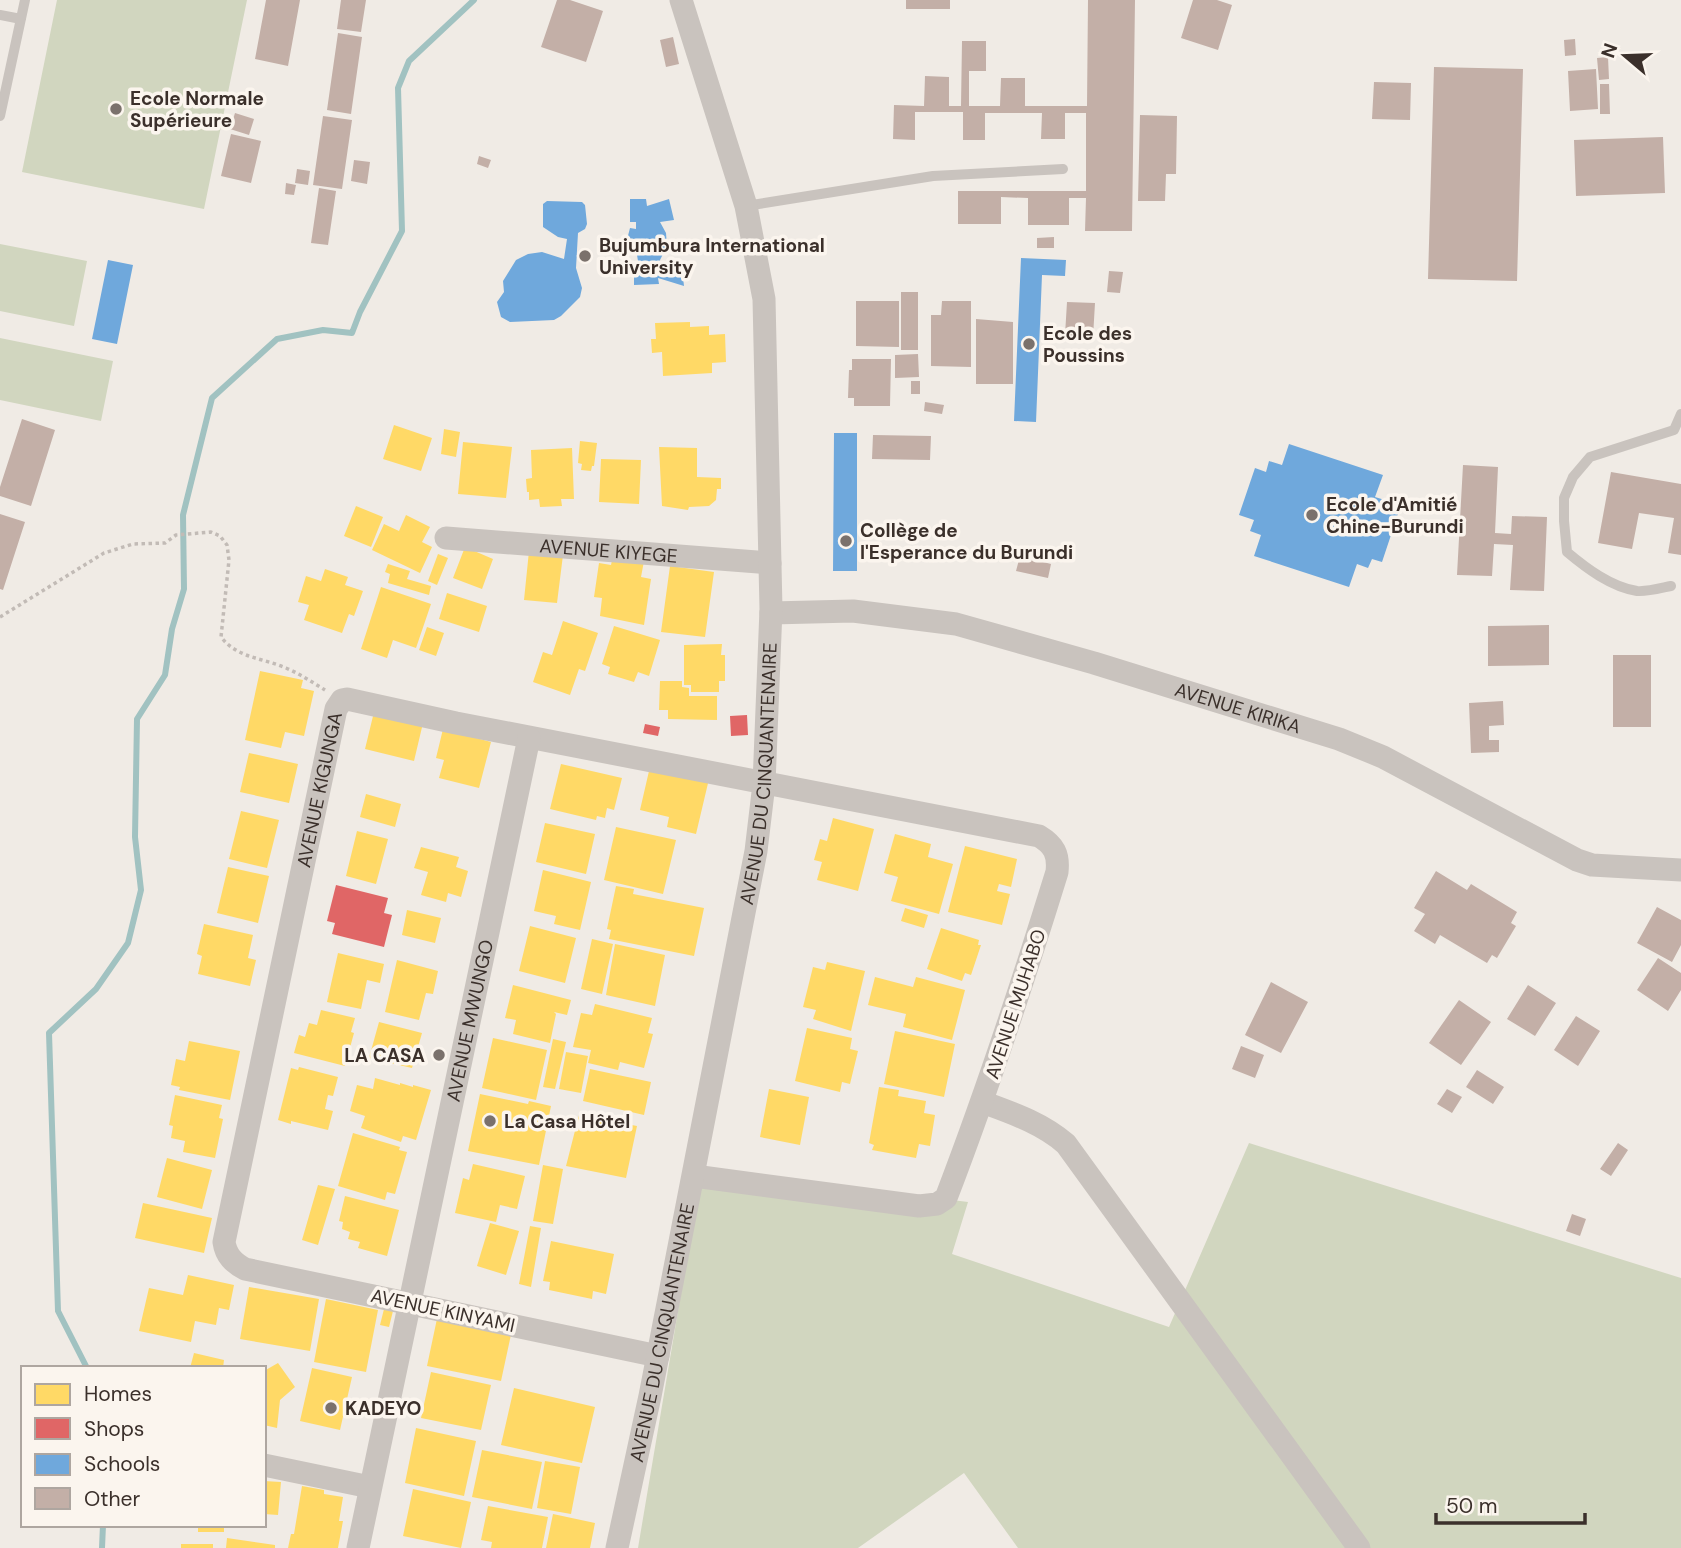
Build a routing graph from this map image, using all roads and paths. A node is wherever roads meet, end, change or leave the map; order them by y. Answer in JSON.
{"nodes":[{"id":1,"x":25,"y":0,"type":"edge"},
{"id":2,"x":681,"y":0,"type":"edge"},
{"id":3,"x":0,"y":15,"type":"edge"},
{"id":4,"x":21,"y":19,"type":"junction"},
{"id":5,"x":0,"y":116,"type":"edge"},
{"id":6,"x":1063,"y":169,"type":"dead end"},
{"id":7,"x":746,"y":206,"type":"junction"},
{"id":8,"x":1681,"y":414,"type":"edge"},
{"id":9,"x":446,"y":538,"type":"dead end"},
{"id":10,"x":770,"y":563,"type":"junction"},
{"id":11,"x":1671,"y":586,"type":"dead end"},
{"id":12,"x":771,"y":613,"type":"junction"},
{"id":13,"x":0,"y":617,"type":"edge"},
{"id":14,"x":342,"y":701,"type":"junction"},
{"id":15,"x":529,"y":738,"type":"junction"},
{"id":16,"x":764,"y":784,"type":"junction"},
{"id":17,"x":1681,"y":870,"type":"edge"},
{"id":18,"x":982,"y":1102,"type":"junction"},
{"id":19,"x":694,"y":1176,"type":"junction"},
{"id":20,"x":231,"y":1259,"type":"joint"},
{"id":21,"x":411,"y":1303,"type":"junction"},
{"id":22,"x":658,"y":1356,"type":"junction"},
{"id":23,"x":266,"y":1465,"type":"edge"},
{"id":24,"x":370,"y":1488,"type":"junction"},
{"id":25,"x":358,"y":1548,"type":"edge"},
{"id":26,"x":617,"y":1548,"type":"edge"},
{"id":27,"x":1359,"y":1548,"type":"edge"}],
"edges":[{"from":1,"to":4,"type":"lane"},
{"from":2,"to":7,"type":"street","name":"AVENUE DU CINQUANTENAIRE"},
{"from":3,"to":4,"type":"lane"},
{"from":4,"to":5,"type":"lane"},
{"from":6,"to":7,"type":"lane"},
{"from":7,"to":10,"type":"street","name":"AVENUE DU CINQUANTENAIRE"},
{"from":8,"to":11,"type":"lane"},
{"from":9,"to":10,"type":"street","name":"AVENUE KIYEGE"},
{"from":10,"to":12,"type":"street","name":"AVENUE DU CINQUANTENAIRE"},
{"from":12,"to":16,"type":"street","name":"AVENUE DU CINQUANTENAIRE"},
{"from":12,"to":17,"type":"street","name":"AVENUE KIRIKA"},
{"from":13,"to":14,"type":"path"},
{"from":14,"to":15,"type":"street","name":"AVENUE KIGUNGA"},
{"from":14,"to":20,"type":"street","name":"AVENUE KIGUNGA"},
{"from":15,"to":16,"type":"street","name":"AVENUE KIGUNGA"},
{"from":15,"to":21,"type":"street","name":"AVENUE MWUNGO"},
{"from":16,"to":18,"type":"street","name":"AVENUE MUHABO"},
{"from":16,"to":19,"type":"street","name":"AVENUE DU CINQUANTENAIRE"},
{"from":18,"to":19,"type":"street","name":"AVENUE MUHABO"},
{"from":18,"to":27,"type":"street"},
{"from":19,"to":22,"type":"street","name":"AVENUE DU CINQUANTENAIRE"},
{"from":20,"to":21,"type":"street","name":"AVENUE KINYAMI"},
{"from":21,"to":22,"type":"street","name":"AVENUE KINYAMI"},
{"from":21,"to":24,"type":"street","name":"AVENUE MWUNGO"},
{"from":22,"to":26,"type":"street","name":"AVENUE DU CINQUANTENAIRE"},
{"from":23,"to":24,"type":"street"},
{"from":24,"to":25,"type":"street","name":"AVENUE MWUNGO"}]}
